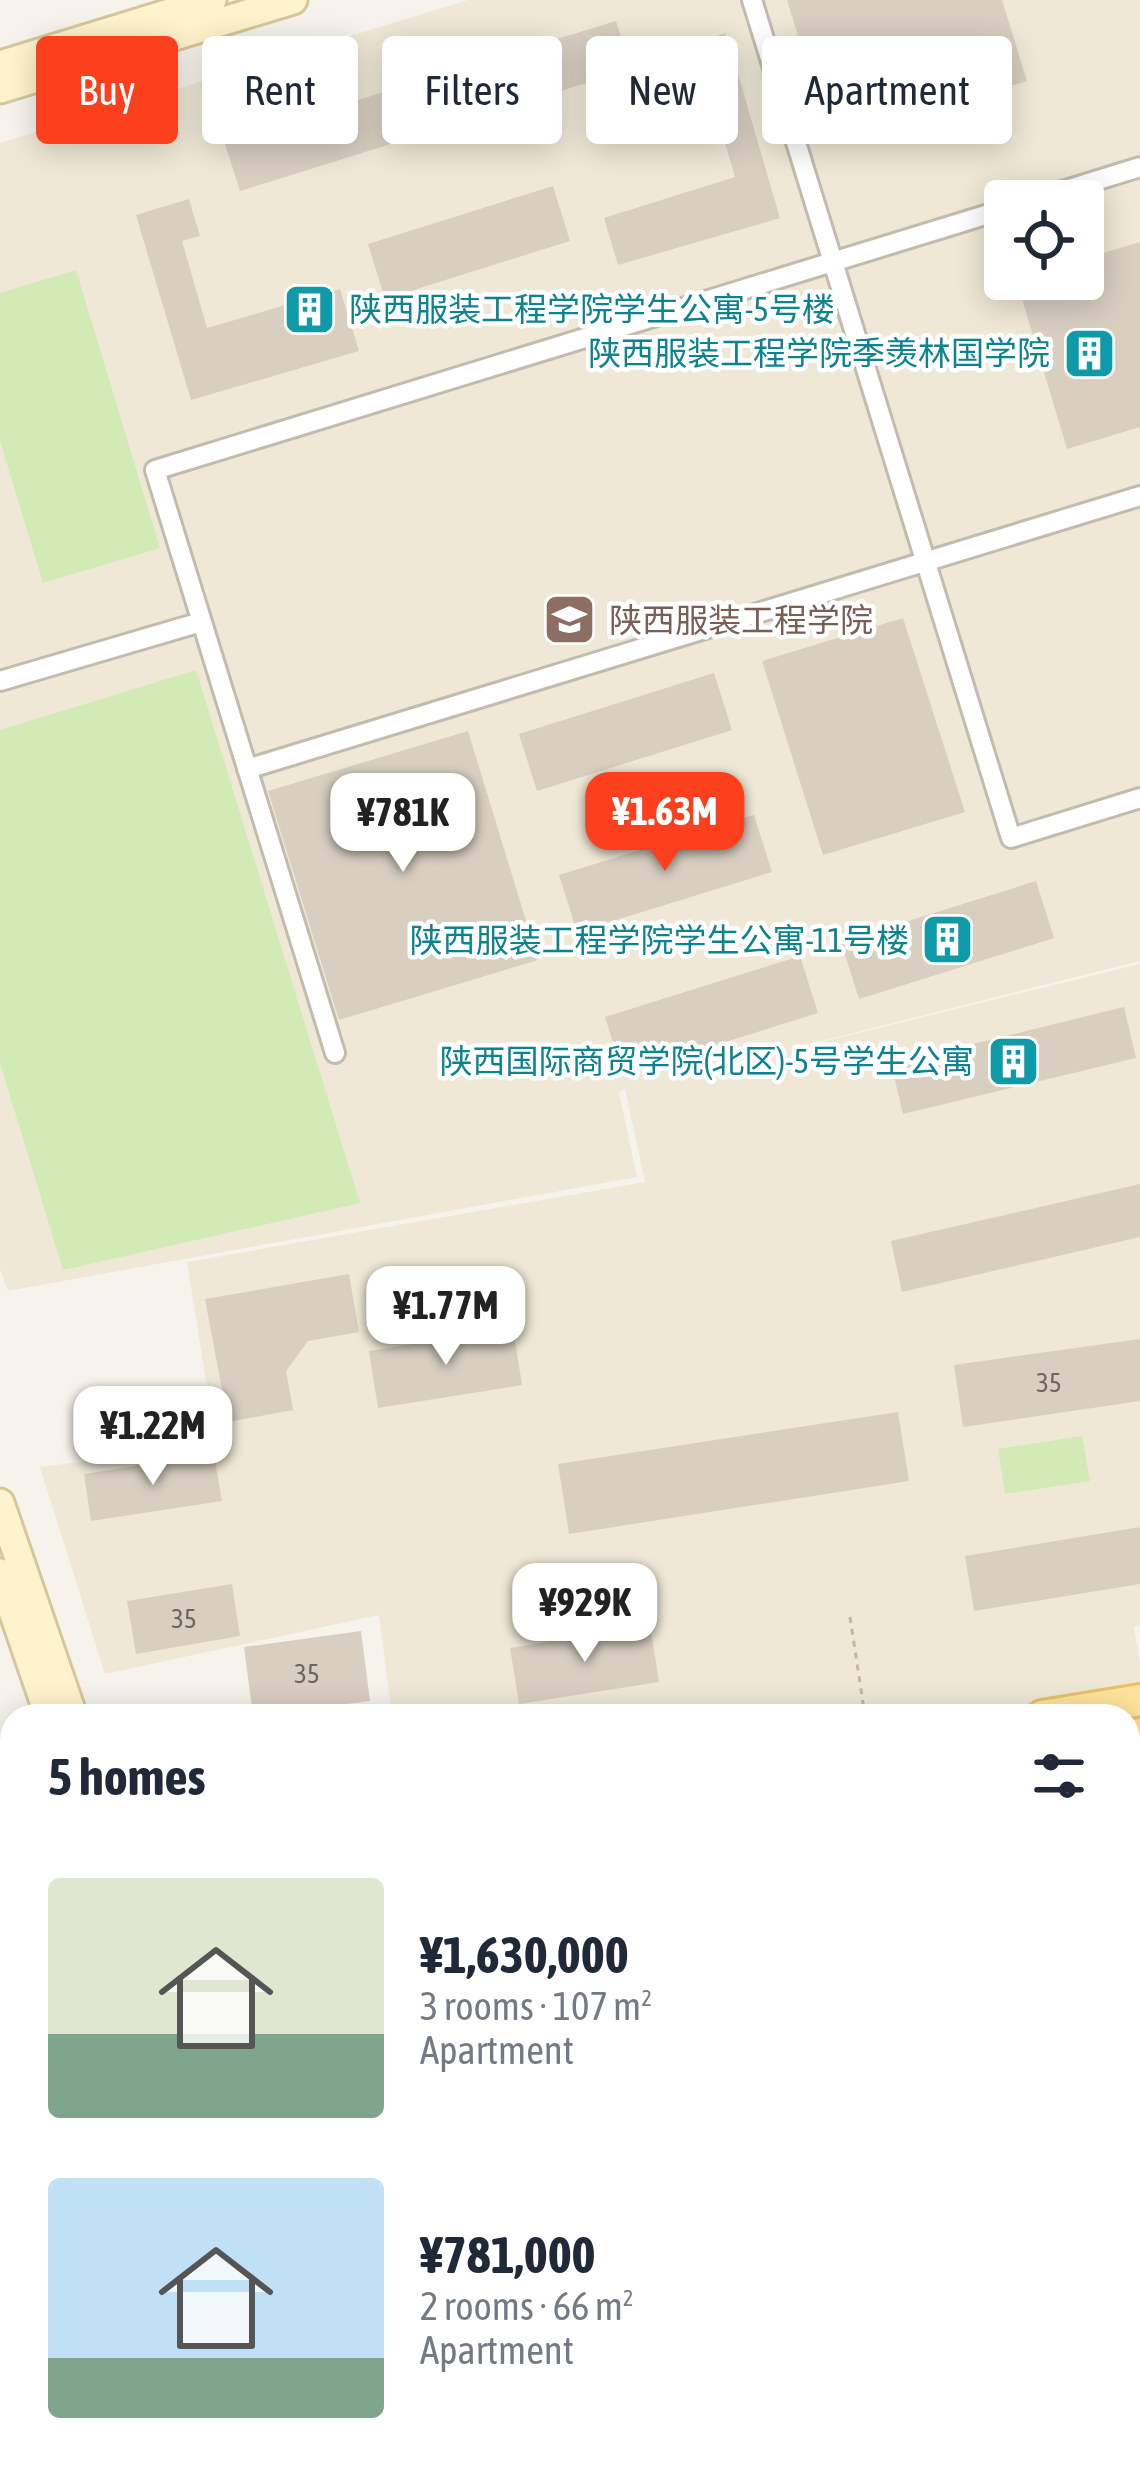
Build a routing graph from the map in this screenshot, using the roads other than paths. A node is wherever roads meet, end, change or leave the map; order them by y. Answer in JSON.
{"nodes":[{"id":1,"x":212,"y":0,"type":"edge"},
{"id":2,"x":293,"y":0,"type":"edge"},
{"id":3,"x":752,"y":0,"type":"edge"},
{"id":4,"x":0,"y":64,"type":"edge"},
{"id":5,"x":0,"y":89,"type":"edge"},
{"id":6,"x":1140,"y":167,"type":"edge"},
{"id":7,"x":1098,"y":180,"type":"edge"},
{"id":8,"x":984,"y":215,"type":"edge"},
{"id":9,"x":833,"y":262,"type":"junction"},
{"id":10,"x":1140,"y":496,"type":"edge"},
{"id":11,"x":926,"y":562,"type":"junction"},
{"id":12,"x":201,"y":622,"type":"junction"},
{"id":13,"x":0,"y":682,"type":"edge"},
{"id":14,"x":247,"y":769,"type":"junction"},
{"id":15,"x":1140,"y":798,"type":"edge"},
{"id":16,"x":334,"y":1053,"type":"dead end"},
{"id":17,"x":0,"y":1503,"type":"edge"},
{"id":18,"x":0,"y":1573,"type":"edge"},
{"id":19,"x":46,"y":1704,"type":"edge"},
{"id":20,"x":69,"y":1704,"type":"edge"}],
"edges":[{"from":1,"to":4,"type":"street"},
{"from":2,"to":5,"type":"street"},
{"from":3,"to":9,"type":"street"},
{"from":6,"to":7,"type":"street"},
{"from":8,"to":9,"type":"street"},
{"from":9,"to":11,"type":"street"},
{"from":9,"to":12,"type":"street"},
{"from":10,"to":11,"type":"street"},
{"from":11,"to":14,"type":"street"},
{"from":11,"to":15,"type":"street"},
{"from":12,"to":13,"type":"street"},
{"from":12,"to":14,"type":"street"},
{"from":14,"to":16,"type":"street"},
{"from":17,"to":20,"type":"street"},
{"from":18,"to":19,"type":"street"}]}
